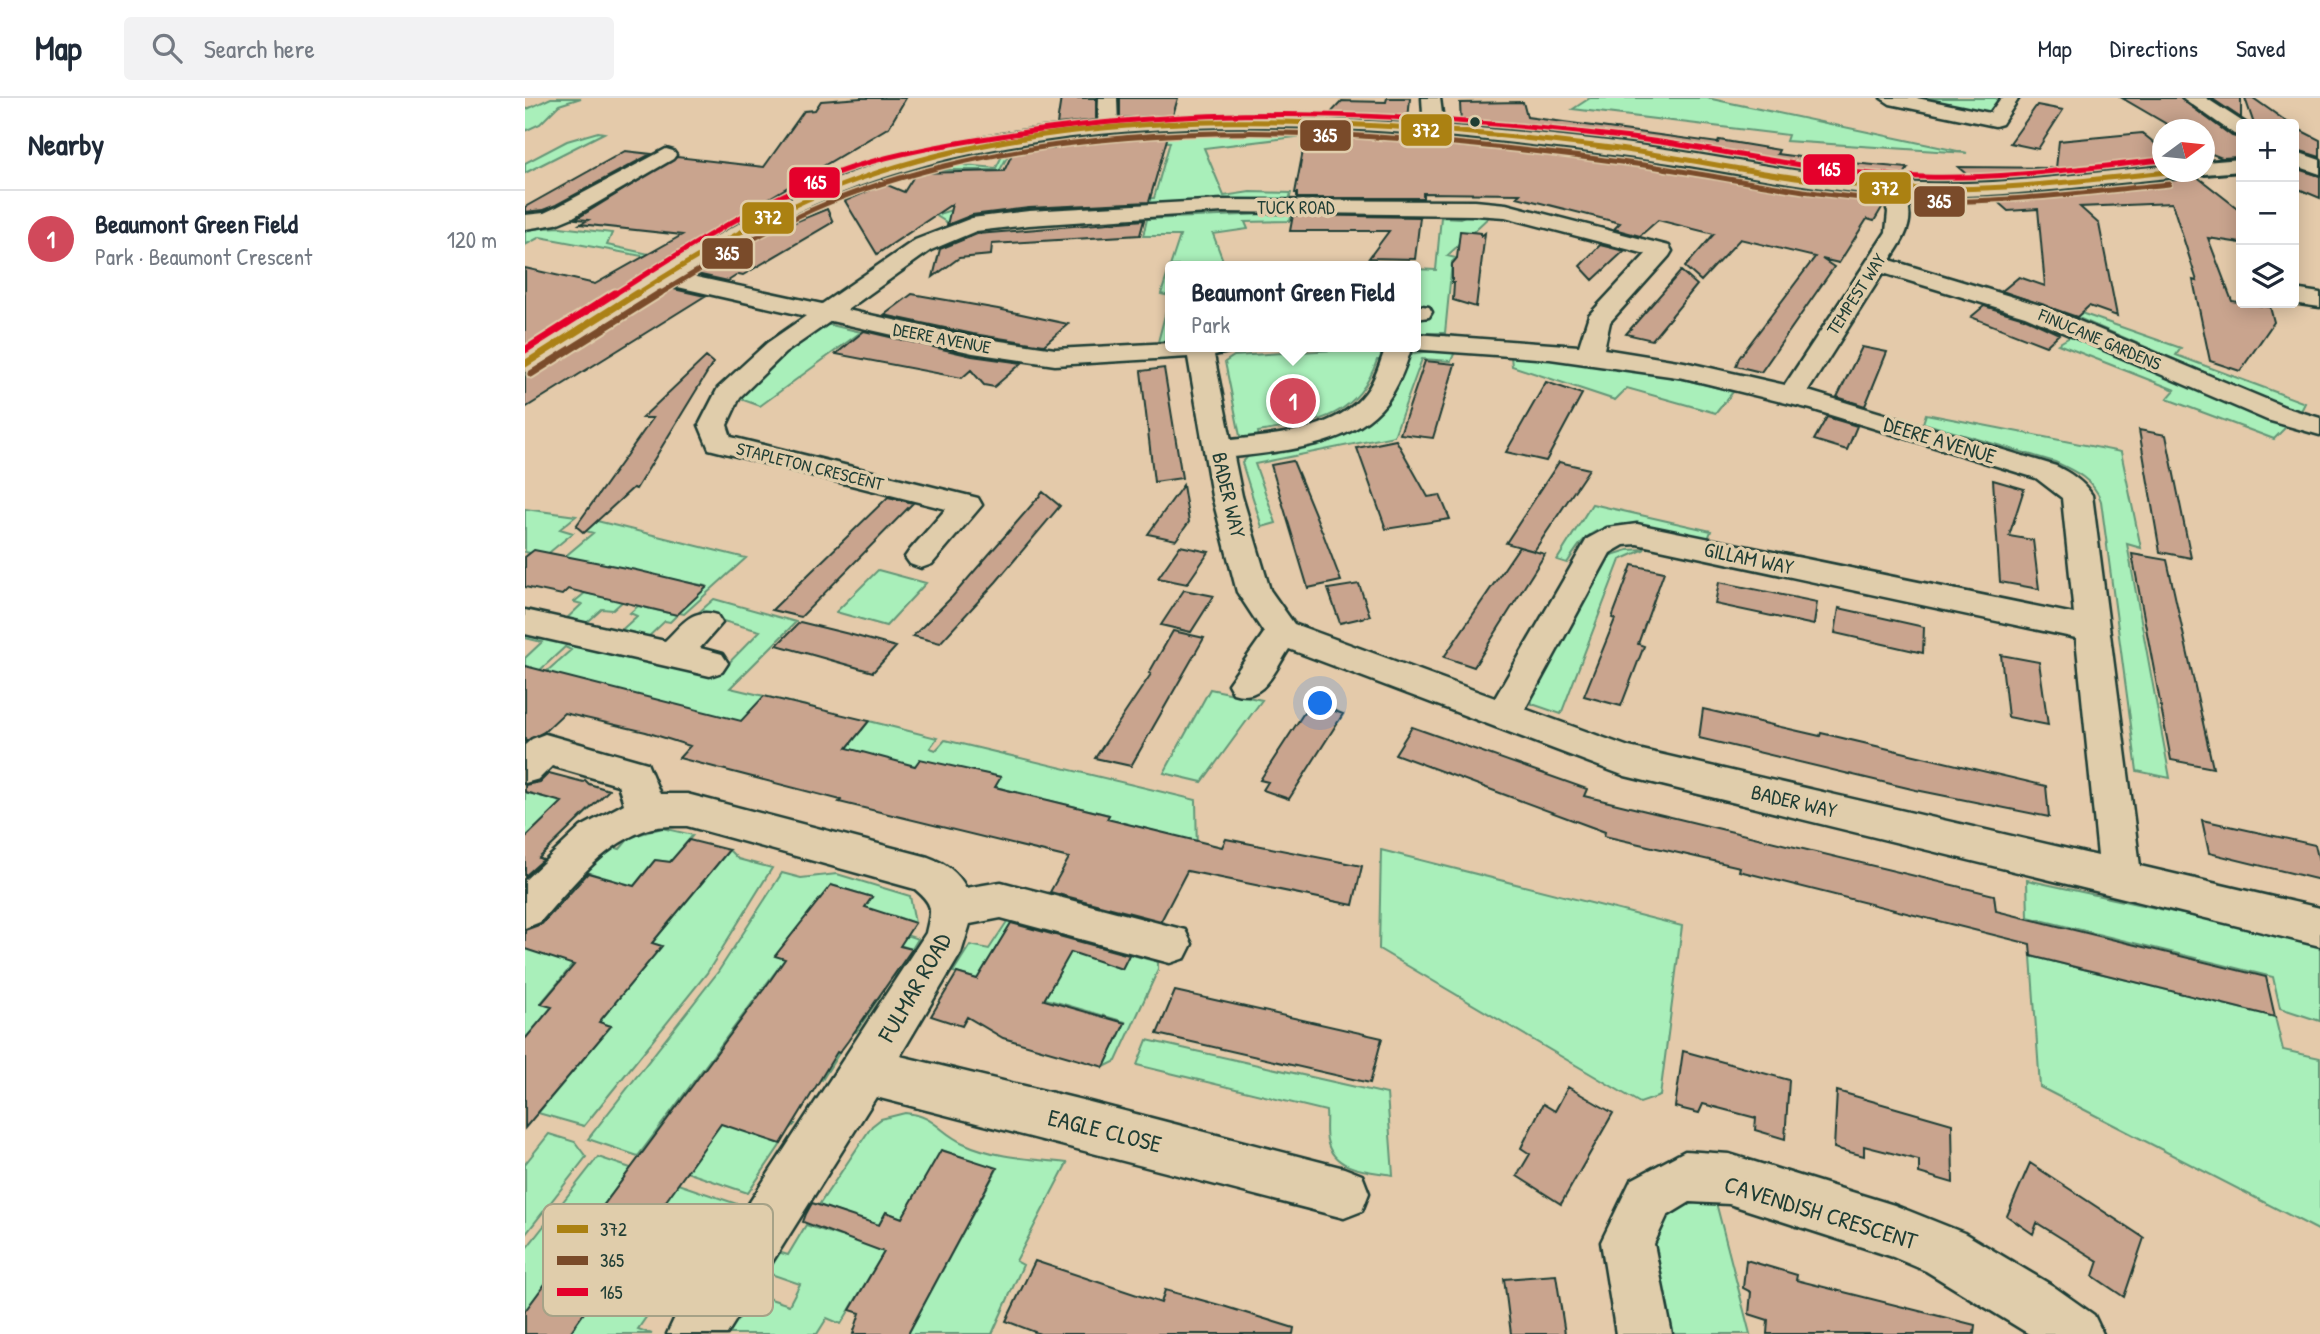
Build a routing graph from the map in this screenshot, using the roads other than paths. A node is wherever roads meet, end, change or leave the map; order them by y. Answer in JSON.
{"nodes":[{"id":1,"x":1108,"y":98,"type":"edge"},
{"id":2,"x":1431,"y":98,"type":"edge"},
{"id":3,"x":1890,"y":98,"type":"edge"},
{"id":4,"x":2010,"y":98,"type":"edge"},
{"id":5,"x":2193,"y":98,"type":"edge"},
{"id":6,"x":1912,"y":100,"type":"edge"},
{"id":7,"x":1108,"y":125,"type":"junction"},
{"id":8,"x":2236,"y":127,"type":"edge"},
{"id":9,"x":1434,"y":129,"type":"junction"},
{"id":10,"x":666,"y":155,"type":"dead end"},
{"id":11,"x":2299,"y":160,"type":"edge"},
{"id":12,"x":2236,"y":165,"type":"edge"},
{"id":13,"x":2215,"y":167,"type":"edge"},
{"id":14,"x":2320,"y":168,"type":"edge"},
{"id":15,"x":2152,"y":173,"type":"edge"},
{"id":16,"x":1188,"y":186,"type":"dead end"},
{"id":17,"x":1891,"y":189,"type":"junction"},
{"id":18,"x":1178,"y":209,"type":"junction"},
{"id":19,"x":525,"y":222,"type":"edge"},
{"id":20,"x":1875,"y":263,"type":"junction"},
{"id":21,"x":668,"y":278,"type":"junction"},
{"id":22,"x":2299,"y":297,"type":"edge"},
{"id":23,"x":2320,"y":300,"type":"edge"},
{"id":24,"x":825,"y":313,"type":"junction"},
{"id":25,"x":1421,"y":342,"type":"edge"},
{"id":26,"x":1165,"y":350,"type":"edge"},
{"id":27,"x":1192,"y":352,"type":"edge"},
{"id":28,"x":1397,"y":352,"type":"edge"},
{"id":29,"x":1590,"y":354,"type":"junction"},
{"id":30,"x":525,"y":364,"type":"edge"},
{"id":31,"x":1792,"y":395,"type":"junction"},
{"id":32,"x":2320,"y":427,"type":"edge"},
{"id":33,"x":1218,"y":450,"type":"junction"},
{"id":34,"x":921,"y":557,"type":"dead end"},
{"id":35,"x":525,"y":622,"type":"edge"},
{"id":36,"x":705,"y":623,"type":"dead end"},
{"id":37,"x":2093,"y":631,"type":"junction"},
{"id":38,"x":1282,"y":633,"type":"junction"},
{"id":39,"x":672,"y":655,"type":"junction"},
{"id":40,"x":710,"y":663,"type":"dead end"},
{"id":41,"x":1246,"y":684,"type":"dead end"},
{"id":42,"x":1503,"y":716,"type":"junction"},
{"id":43,"x":525,"y":768,"type":"edge"},
{"id":44,"x":647,"y":812,"type":"junction"},
{"id":45,"x":2121,"y":878,"type":"junction"},
{"id":46,"x":525,"y":909,"type":"edge"},
{"id":47,"x":951,"y":909,"type":"junction"},
{"id":48,"x":2320,"y":927,"type":"edge"},
{"id":49,"x":1170,"y":944,"type":"dead end"},
{"id":50,"x":865,"y":1071,"type":"junction"},
{"id":51,"x":1344,"y":1193,"type":"dead end"},
{"id":52,"x":773,"y":1213,"type":"edge"},
{"id":53,"x":707,"y":1316,"type":"edge"},
{"id":54,"x":695,"y":1334,"type":"edge"},
{"id":55,"x":1644,"y":1334,"type":"edge"},
{"id":56,"x":2075,"y":1334,"type":"edge"}],
"edges":[{"from":1,"to":7,"type":"street"},
{"from":2,"to":9,"type":"street"},
{"from":3,"to":6,"type":"street"},
{"from":4,"to":6,"type":"street"},
{"from":5,"to":8,"type":"street"},
{"from":7,"to":9,"type":"street"},
{"from":7,"to":21,"type":"street"},
{"from":9,"to":17,"type":"street"},
{"from":10,"to":19,"type":"street"},
{"from":11,"to":14,"type":"street"},
{"from":12,"to":13,"type":"street"},
{"from":15,"to":17,"type":"street"},
{"from":16,"to":18,"type":"street"},
{"from":17,"to":20,"type":"street","name":"TEMPEST WAY"},
{"from":18,"to":24,"type":"street","name":"TUCK ROAD"},
{"from":18,"to":29,"type":"street","name":"TUCK ROAD"},
{"from":20,"to":31,"type":"street","name":"TEMPEST WAY"},
{"from":20,"to":32,"type":"street","name":"FINUCANE GARDENS"},
{"from":21,"to":24,"type":"street","name":"DEERE AVENUE"},
{"from":21,"to":30,"type":"street"},
{"from":22,"to":23,"type":"street"},
{"from":24,"to":26,"type":"street","name":"DEERE AVENUE"},
{"from":24,"to":34,"type":"street","name":"STAPLETON CRESCENT"},
{"from":25,"to":29,"type":"street","name":"DEERE AVENUE"},
{"from":27,"to":33,"type":"street","name":"BADER WAY"},
{"from":28,"to":33,"type":"street"},
{"from":29,"to":31,"type":"street","name":"DEERE AVENUE"},
{"from":31,"to":37,"type":"street","name":"DEERE AVENUE"},
{"from":33,"to":38,"type":"street","name":"BADER WAY"},
{"from":35,"to":39,"type":"street"},
{"from":36,"to":39,"type":"street"},
{"from":37,"to":42,"type":"street","name":"GILLAM WAY"},
{"from":37,"to":45,"type":"street","name":"DEERE AVENUE"},
{"from":38,"to":41,"type":"street"},
{"from":38,"to":42,"type":"street","name":"BADER WAY"},
{"from":39,"to":40,"type":"street"},
{"from":42,"to":45,"type":"street","name":"BADER WAY"},
{"from":43,"to":44,"type":"street"},
{"from":44,"to":46,"type":"street","name":"FULMAR ROAD"},
{"from":44,"to":47,"type":"street","name":"FULMAR ROAD"},
{"from":45,"to":48,"type":"street","name":"BADER WAY"},
{"from":47,"to":49,"type":"street"},
{"from":47,"to":50,"type":"street","name":"FULMAR ROAD"},
{"from":50,"to":51,"type":"street","name":"EAGLE CLOSE"},
{"from":50,"to":52,"type":"street","name":"FULMAR ROAD"},
{"from":53,"to":54,"type":"street","name":"FULMAR ROAD"},
{"from":55,"to":56,"type":"street","name":"CAVENDISH CRESCENT"}]}
